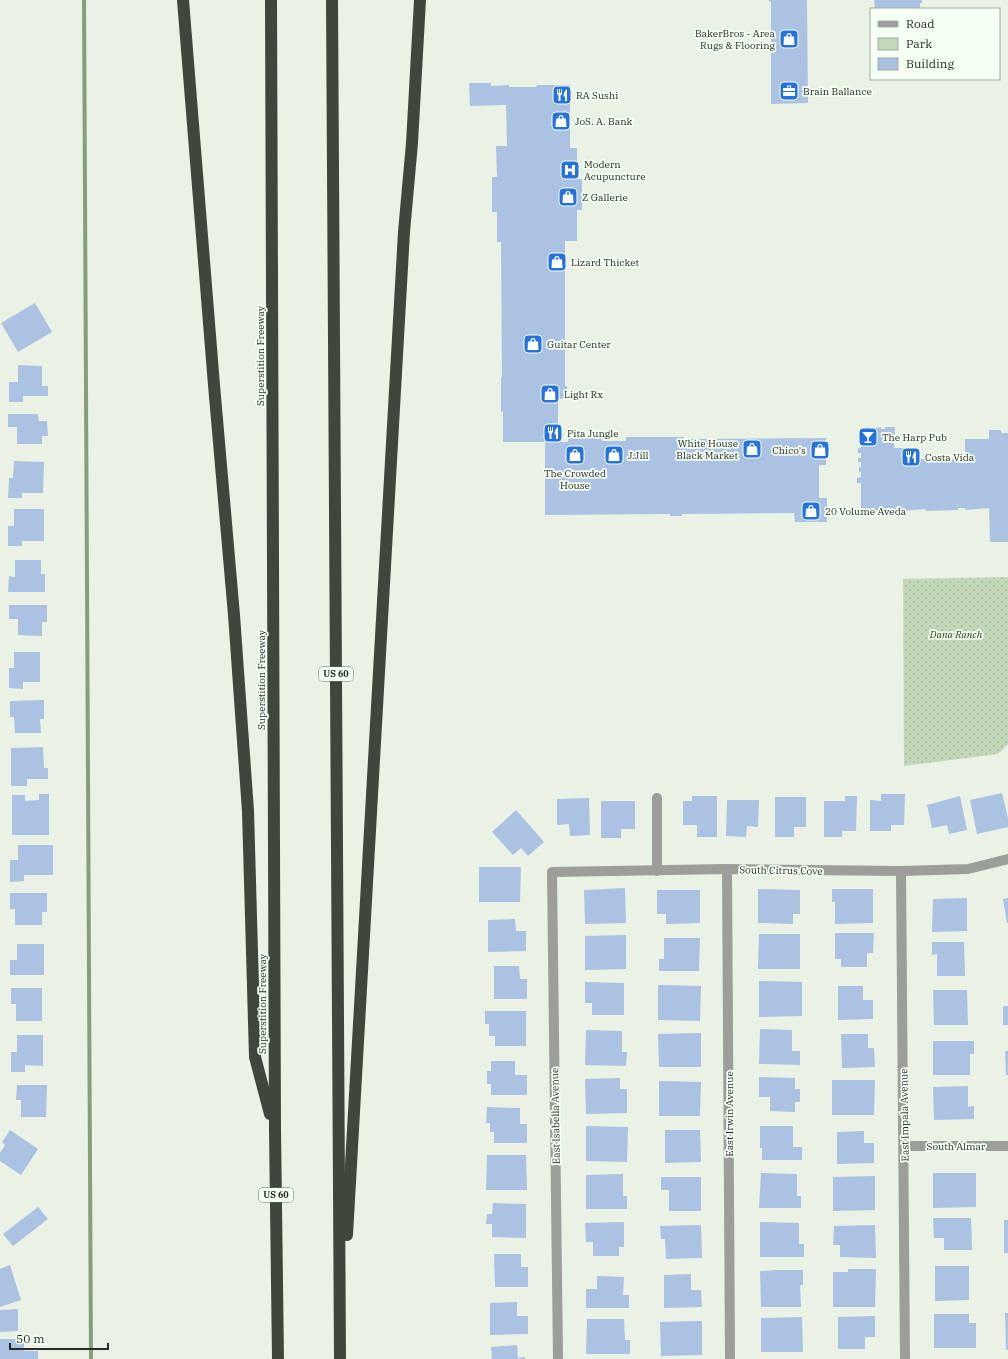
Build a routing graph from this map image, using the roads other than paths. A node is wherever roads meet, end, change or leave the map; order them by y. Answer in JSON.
{"nodes":[{"id":1,"x":183,"y":0,"type":"edge"},
{"id":2,"x":271,"y":0,"type":"edge"},
{"id":3,"x":332,"y":0,"type":"edge"},
{"id":4,"x":420,"y":0,"type":"edge"},
{"id":5,"x":657,"y":798,"type":"dead end"},
{"id":6,"x":1008,"y":859,"type":"edge"},
{"id":7,"x":727,"y":869,"type":"junction"},
{"id":8,"x":657,"y":870,"type":"junction"},
{"id":9,"x":901,"y":871,"type":"junction"},
{"id":10,"x":552,"y":872,"type":"joint"},
{"id":11,"x":275,"y":1130,"type":"junction"},
{"id":12,"x":904,"y":1146,"type":"junction"},
{"id":13,"x":1008,"y":1146,"type":"edge"},
{"id":14,"x":340,"y":1353,"type":"edge"},
{"id":15,"x":278,"y":1359,"type":"edge"},
{"id":16,"x":558,"y":1359,"type":"edge"},
{"id":17,"x":730,"y":1359,"type":"edge"},
{"id":18,"x":905,"y":1359,"type":"edge"}],
"edges":[{"from":1,"to":11,"type":"highway"},
{"from":2,"to":11,"type":"highway","name":"Superstition Freeway","number":"US 60"},
{"from":3,"to":14,"type":"highway","number":"US 60"},
{"from":4,"to":14,"type":"highway"},
{"from":5,"to":8,"type":"street"},
{"from":6,"to":9,"type":"street","name":"South Citrus Cove"},
{"from":7,"to":8,"type":"street","name":"South Citrus Cove"},
{"from":7,"to":9,"type":"street","name":"South Citrus Cove"},
{"from":7,"to":17,"type":"street","name":"East Irwin Avenue"},
{"from":8,"to":10,"type":"street","name":"South Citrus Cove"},
{"from":9,"to":12,"type":"street","name":"East Impala Avenue"},
{"from":10,"to":16,"type":"street","name":"East Isabella Avenue"},
{"from":11,"to":15,"type":"highway","name":"Superstition Freeway","number":"US 60"},
{"from":12,"to":13,"type":"street","name":"South Almar"},
{"from":12,"to":18,"type":"street","name":"East Impala Avenue"}]}
